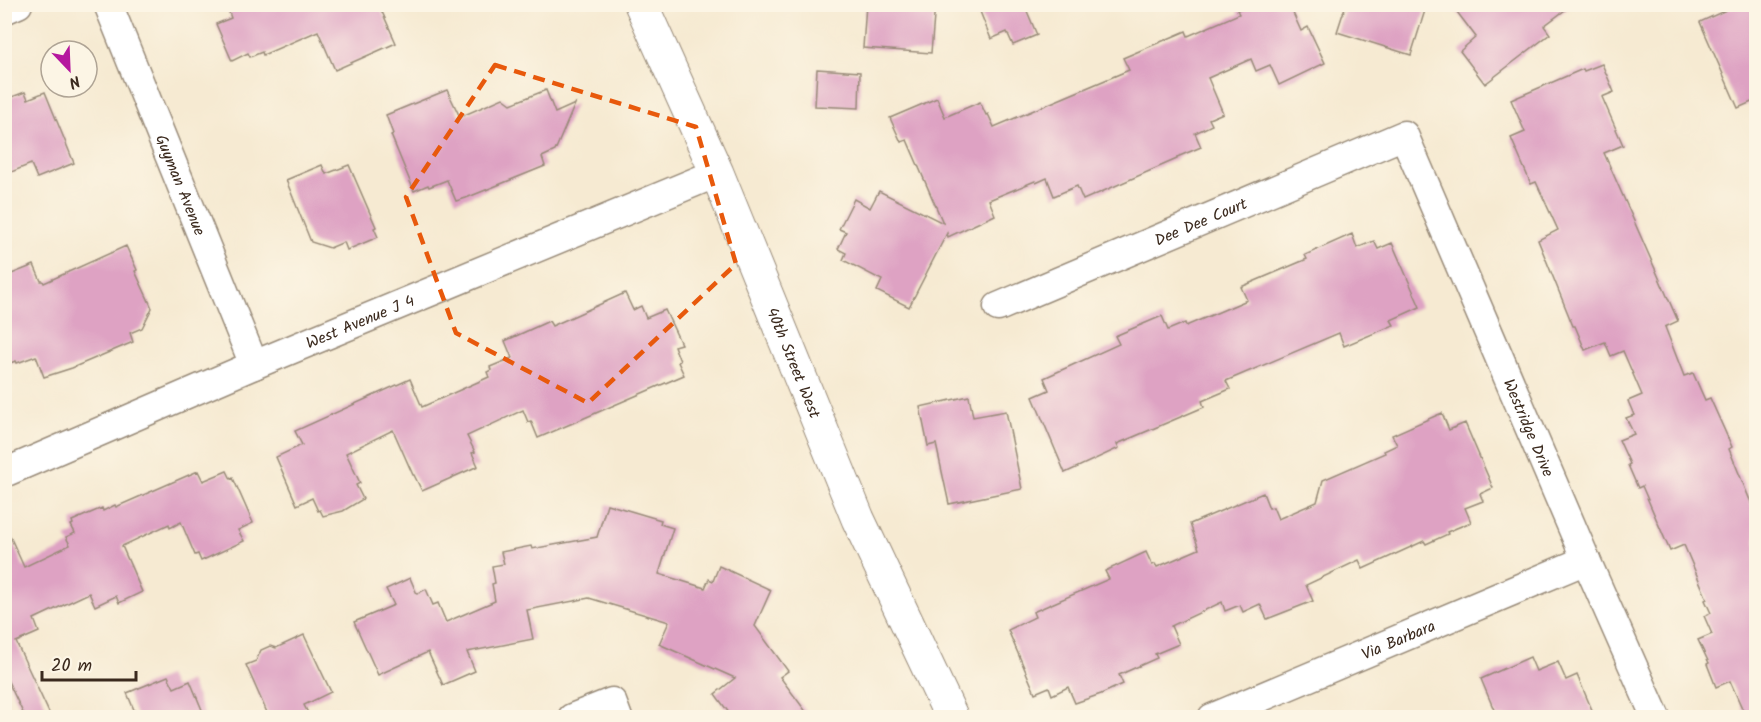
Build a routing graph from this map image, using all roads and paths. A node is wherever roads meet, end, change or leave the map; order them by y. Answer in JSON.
{"nodes":[{"id":1,"x":18,"y":4,"type":"edge"},
{"id":2,"x":108,"y":4,"type":"edge"},
{"id":3,"x":642,"y":4,"type":"edge"},
{"id":4,"x":4,"y":10,"type":"edge"},
{"id":5,"x":1404,"y":135,"type":"joint"},
{"id":6,"x":717,"y":173,"type":"junction"},
{"id":7,"x":998,"y":307,"type":"dead end"},
{"id":8,"x":254,"y":365,"type":"junction"},
{"id":9,"x":4,"y":472,"type":"edge"},
{"id":10,"x":1586,"y":560,"type":"junction"},
{"id":11,"x":615,"y":710,"type":"edge"},
{"id":12,"x":572,"y":717,"type":"edge"},
{"id":13,"x":952,"y":717,"type":"edge"},
{"id":14,"x":1212,"y":717,"type":"edge"},
{"id":15,"x":1656,"y":717,"type":"edge"}],
"edges":[{"from":1,"to":4,"type":"street"},
{"from":2,"to":8,"type":"street","name":"Guyman Avenue"},
{"from":3,"to":6,"type":"main road","name":"40th Street West"},
{"from":5,"to":7,"type":"street","name":"Dee Dee Court"},
{"from":5,"to":10,"type":"street","name":"Westridge Drive"},
{"from":6,"to":8,"type":"street","name":"West Avenue J 4"},
{"from":6,"to":13,"type":"main road","name":"40th Street West"},
{"from":8,"to":9,"type":"street","name":"West Avenue J 4"},
{"from":10,"to":14,"type":"street","name":"Via Barbara"},
{"from":10,"to":15,"type":"street","name":"Westridge Drive"},
{"from":11,"to":12,"type":"street"}]}
